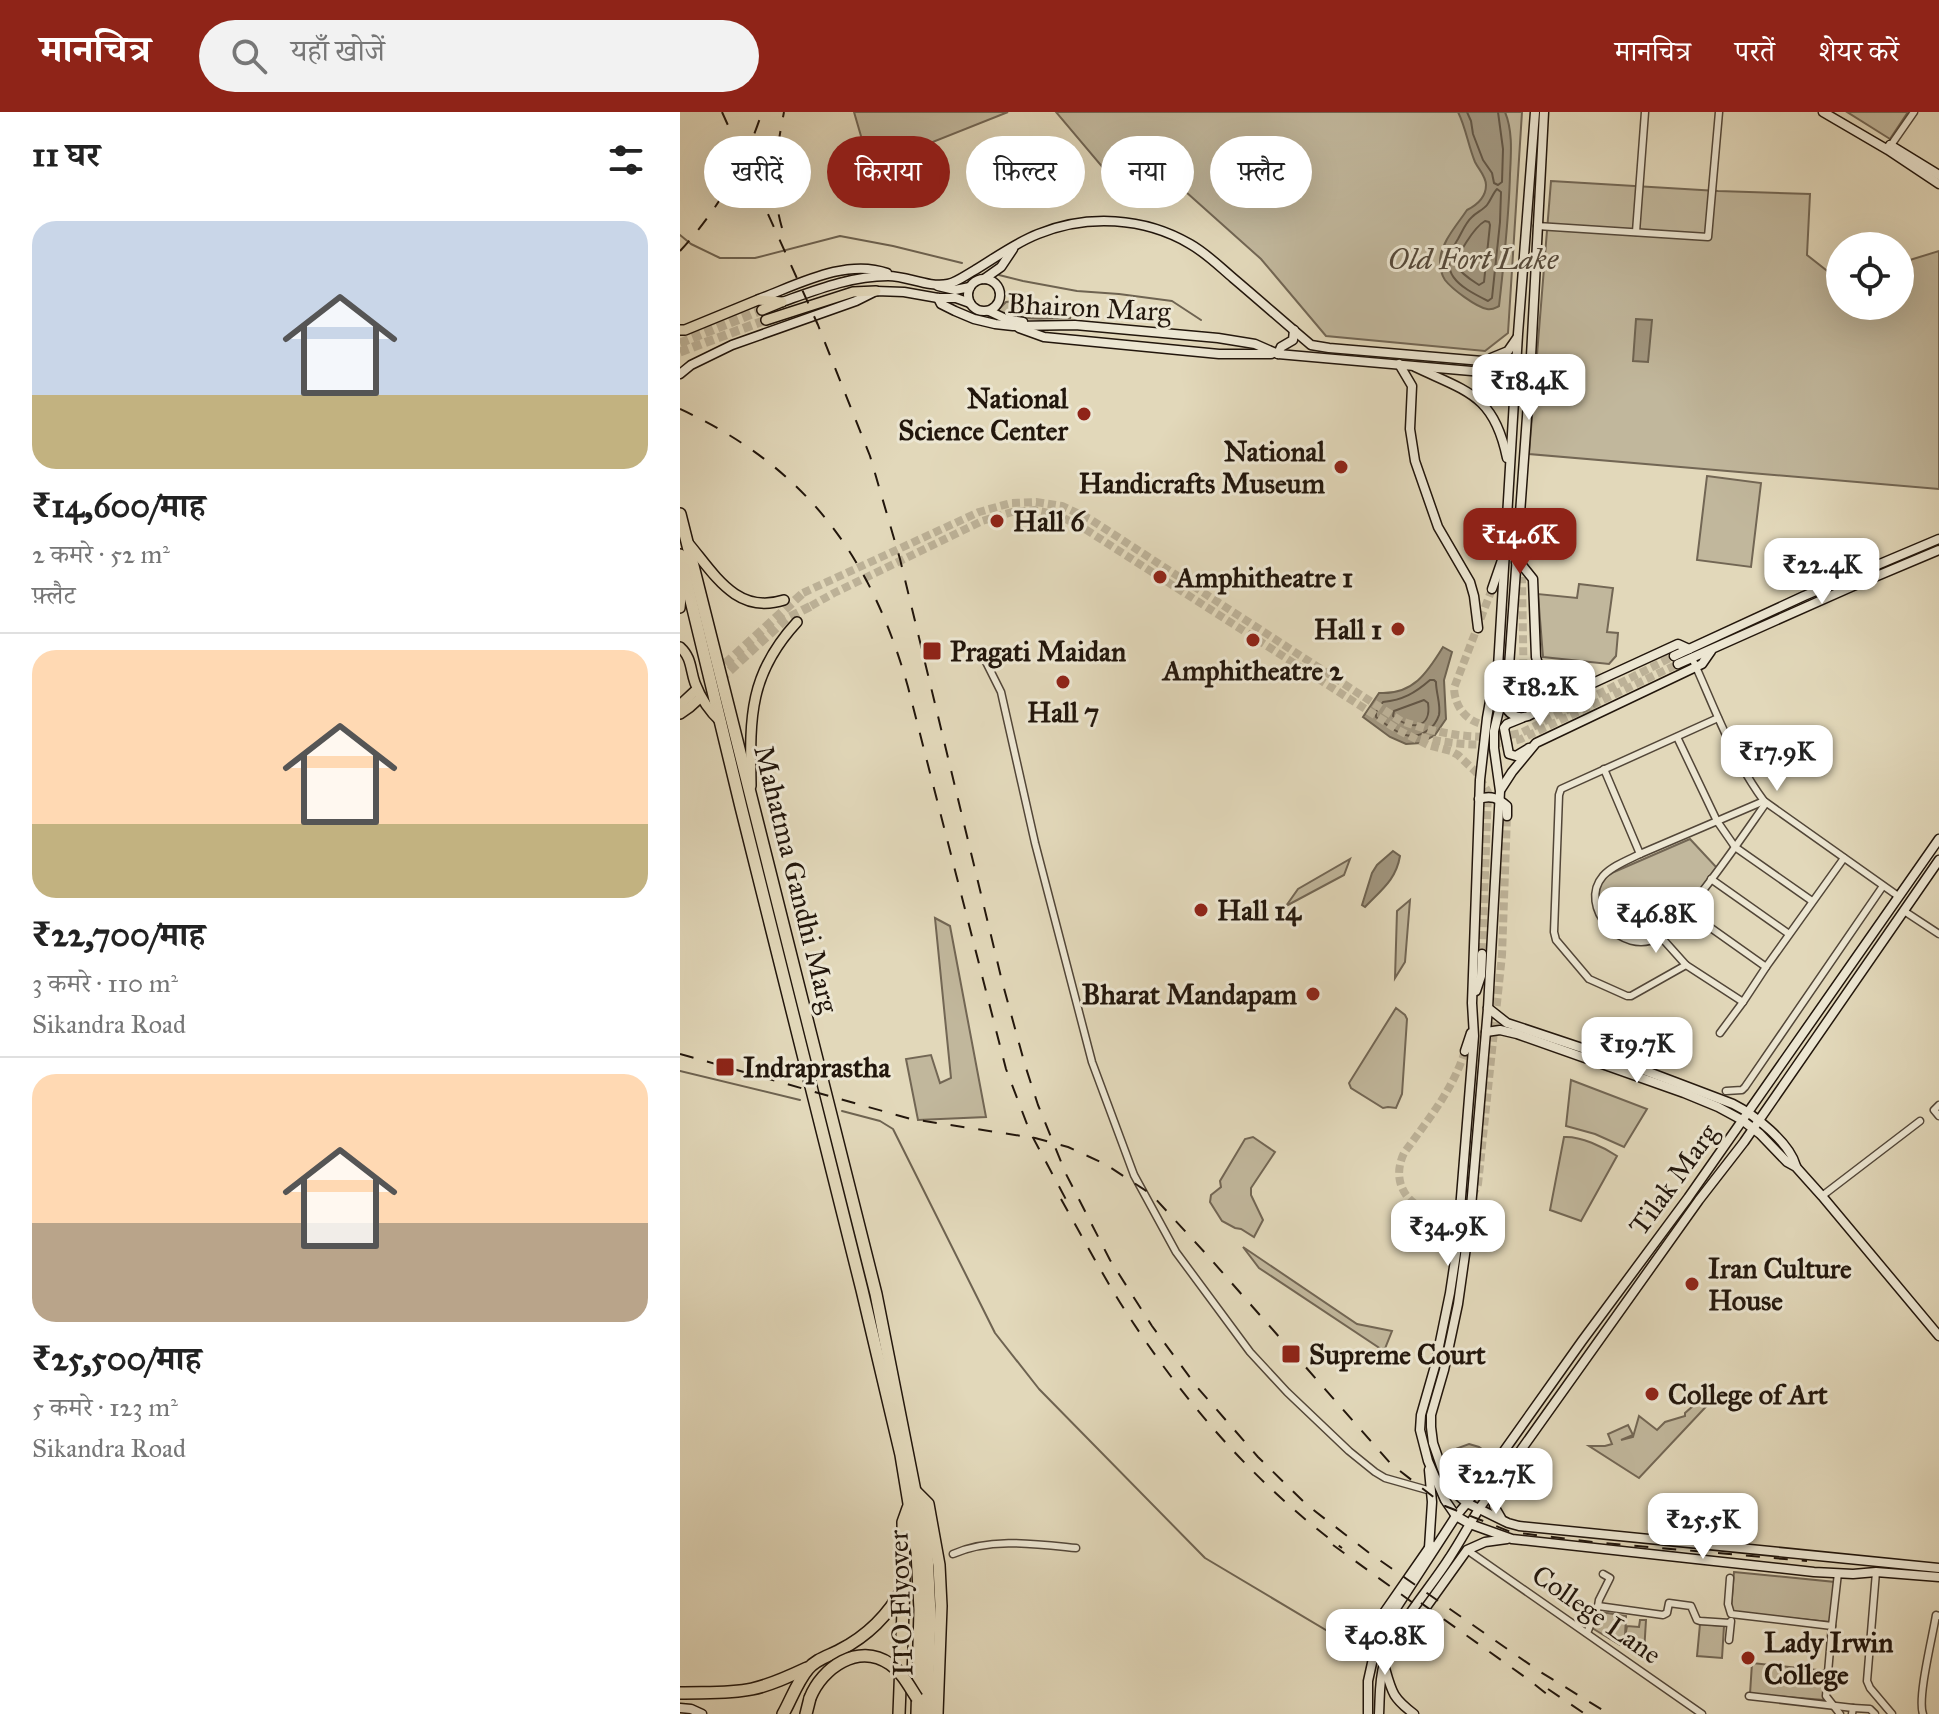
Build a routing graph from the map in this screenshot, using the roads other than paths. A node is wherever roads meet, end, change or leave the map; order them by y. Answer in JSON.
{"nodes":[{"id":1,"x":1535,"y":112,"type":"edge"},
{"id":2,"x":1544,"y":112,"type":"edge"},
{"id":3,"x":1645,"y":112,"type":"edge"},
{"id":4,"x":1719,"y":112,"type":"edge"},
{"id":5,"x":1823,"y":112,"type":"edge"},
{"id":6,"x":1834,"y":112,"type":"edge"},
{"id":7,"x":1914,"y":112,"type":"edge"},
{"id":8,"x":1889,"y":148,"type":"junction"},
{"id":9,"x":1939,"y":175,"type":"edge"},
{"id":10,"x":1939,"y":184,"type":"edge"},
{"id":11,"x":1537,"y":226,"type":"junction"},
{"id":12,"x":1636,"y":232,"type":"junction"},
{"id":13,"x":1016,"y":245,"type":"junction"},
{"id":14,"x":894,"y":276,"type":"junction"},
{"id":15,"x":982,"y":279,"type":"junction"},
{"id":16,"x":933,"y":285,"type":"junction"},
{"id":17,"x":970,"y":287,"type":"junction"},
{"id":18,"x":876,"y":291,"type":"junction"},
{"id":19,"x":935,"y":298,"type":"junction"},
{"id":20,"x":758,"y":300,"type":"junction"},
{"id":21,"x":782,"y":302,"type":"junction"},
{"id":22,"x":970,"y":303,"type":"junction"},
{"id":23,"x":762,"y":310,"type":"tunnel mouth"},
{"id":24,"x":989,"y":311,"type":"junction"},
{"id":25,"x":766,"y":320,"type":"tunnel mouth"},
{"id":26,"x":1043,"y":325,"type":"junction"},
{"id":27,"x":1013,"y":326,"type":"junction"},
{"id":28,"x":680,"y":330,"type":"edge"},
{"id":29,"x":1294,"y":330,"type":"junction"},
{"id":30,"x":1170,"y":334,"type":"junction"},
{"id":31,"x":1518,"y":334,"type":"junction"},
{"id":32,"x":1311,"y":345,"type":"junction"},
{"id":33,"x":1188,"y":351,"type":"junction"},
{"id":34,"x":1277,"y":354,"type":"junction"},
{"id":35,"x":1312,"y":356,"type":"junction"},
{"id":36,"x":1483,"y":360,"type":"junction"},
{"id":37,"x":1399,"y":364,"type":"junction"},
{"id":38,"x":1518,"y":364,"type":"junction"},
{"id":39,"x":1410,"y":365,"type":"junction"},
{"id":40,"x":680,"y":374,"type":"edge"},
{"id":41,"x":1517,"y":375,"type":"junction"},
{"id":42,"x":1510,"y":467,"type":"junction"},
{"id":43,"x":680,"y":514,"type":"edge"},
{"id":44,"x":1939,"y":539,"type":"edge"},
{"id":45,"x":687,"y":542,"type":"junction"},
{"id":46,"x":1506,"y":550,"type":"junction"},
{"id":47,"x":1939,"y":550,"type":"edge"},
{"id":48,"x":681,"y":561,"type":"edge"},
{"id":49,"x":1516,"y":562,"type":"junction"},
{"id":50,"x":1522,"y":577,"type":"tunnel mouth"},
{"id":51,"x":1492,"y":589,"type":"tunnel mouth"},
{"id":52,"x":784,"y":600,"type":"dead end"},
{"id":53,"x":680,"y":608,"type":"edge"},
{"id":54,"x":797,"y":622,"type":"dead end"},
{"id":55,"x":1478,"y":628,"type":"dead end"},
{"id":56,"x":680,"y":647,"type":"edge"},
{"id":57,"x":981,"y":652,"type":"dead end"},
{"id":58,"x":1693,"y":658,"type":"junction"},
{"id":59,"x":1676,"y":660,"type":"tunnel mouth"},
{"id":60,"x":1507,"y":677,"type":"junction"},
{"id":61,"x":1580,"y":689,"type":"junction"},
{"id":62,"x":680,"y":705,"type":"edge"},
{"id":63,"x":680,"y":714,"type":"edge"},
{"id":64,"x":1528,"y":716,"type":"junction"},
{"id":65,"x":1718,"y":718,"type":"junction"},
{"id":66,"x":721,"y":722,"type":"junction"},
{"id":67,"x":1677,"y":737,"type":"junction"},
{"id":68,"x":1536,"y":743,"type":"junction"},
{"id":69,"x":1604,"y":769,"type":"junction"},
{"id":70,"x":751,"y":794,"type":"junction"},
{"id":71,"x":1500,"y":795,"type":"junction"},
{"id":72,"x":1479,"y":799,"type":"junction"},
{"id":73,"x":1765,"y":802,"type":"junction"},
{"id":74,"x":1507,"y":816,"type":"tunnel mouth"},
{"id":75,"x":1717,"y":821,"type":"junction"},
{"id":76,"x":1939,"y":839,"type":"edge"},
{"id":77,"x":1735,"y":847,"type":"junction"},
{"id":78,"x":1640,"y":854,"type":"junction"},
{"id":79,"x":1844,"y":858,"type":"junction"},
{"id":80,"x":1939,"y":860,"type":"edge"},
{"id":81,"x":1711,"y":879,"type":"junction"},
{"id":82,"x":1883,"y":886,"type":"junction"},
{"id":83,"x":1898,"y":896,"type":"junction"},
{"id":84,"x":1812,"y":901,"type":"junction"},
{"id":85,"x":1687,"y":911,"type":"junction"},
{"id":86,"x":1904,"y":911,"type":"junction"},
{"id":87,"x":1789,"y":934,"type":"junction"},
{"id":88,"x":1939,"y":934,"type":"edge"},
{"id":89,"x":1660,"y":936,"type":"junction"},
{"id":90,"x":1482,"y":954,"type":"tunnel mouth"},
{"id":91,"x":1686,"y":965,"type":"junction"},
{"id":92,"x":794,"y":966,"type":"junction"},
{"id":93,"x":1766,"y":967,"type":"junction"},
{"id":94,"x":781,"y":969,"type":"junction"},
{"id":95,"x":1743,"y":1002,"type":"junction"},
{"id":96,"x":1472,"y":1003,"type":"junction"},
{"id":97,"x":1800,"y":1007,"type":"junction"},
{"id":98,"x":1488,"y":1008,"type":"junction"},
{"id":99,"x":1814,"y":1016,"type":"junction"},
{"id":100,"x":1473,"y":1021,"type":"junction"},
{"id":101,"x":1486,"y":1032,"type":"junction"},
{"id":102,"x":1720,"y":1033,"type":"dead end"},
{"id":103,"x":1544,"y":1039,"type":"junction"},
{"id":104,"x":1465,"y":1051,"type":"tunnel mouth"},
{"id":105,"x":1726,"y":1091,"type":"dead end"},
{"id":106,"x":1939,"y":1105,"type":"edge"},
{"id":107,"x":1748,"y":1112,"type":"junction"},
{"id":108,"x":1939,"y":1116,"type":"edge"},
{"id":109,"x":1742,"y":1120,"type":"junction"},
{"id":110,"x":1759,"y":1120,"type":"junction"},
{"id":111,"x":1920,"y":1121,"type":"dead end"},
{"id":112,"x":1753,"y":1128,"type":"junction"},
{"id":113,"x":1796,"y":1167,"type":"junction"},
{"id":114,"x":1822,"y":1196,"type":"junction"},
{"id":115,"x":1603,"y":1314,"type":"junction"},
{"id":116,"x":1613,"y":1321,"type":"junction"},
{"id":117,"x":1939,"y":1336,"type":"edge"},
{"id":118,"x":1433,"y":1445,"type":"junction"},
{"id":119,"x":1423,"y":1446,"type":"junction"},
{"id":120,"x":1428,"y":1461,"type":"junction"},
{"id":121,"x":1494,"y":1489,"type":"junction"},
{"id":122,"x":916,"y":1491,"type":"junction"},
{"id":123,"x":1431,"y":1491,"type":"junction"},
{"id":124,"x":1467,"y":1503,"type":"junction"},
{"id":125,"x":910,"y":1504,"type":"junction"},
{"id":126,"x":1479,"y":1509,"type":"junction"},
{"id":127,"x":1454,"y":1514,"type":"junction"},
{"id":128,"x":1504,"y":1522,"type":"junction"},
{"id":129,"x":1470,"y":1524,"type":"junction"},
{"id":130,"x":1529,"y":1527,"type":"junction"},
{"id":131,"x":1512,"y":1539,"type":"junction"},
{"id":132,"x":1527,"y":1541,"type":"junction"},
{"id":133,"x":1076,"y":1548,"type":"dead end"},
{"id":134,"x":1429,"y":1549,"type":"junction"},
{"id":135,"x":1467,"y":1550,"type":"junction"},
{"id":136,"x":922,"y":1552,"type":"junction"},
{"id":137,"x":953,"y":1554,"type":"dead end"},
{"id":138,"x":1455,"y":1559,"type":"junction"},
{"id":139,"x":1876,"y":1572,"type":"junction"},
{"id":140,"x":1838,"y":1573,"type":"junction"},
{"id":141,"x":1603,"y":1574,"type":"dead end"},
{"id":142,"x":1938,"y":1576,"type":"edge"},
{"id":143,"x":1730,"y":1578,"type":"dead end"},
{"id":144,"x":904,"y":1585,"type":"junction"},
{"id":145,"x":1598,"y":1606,"type":"junction"},
{"id":146,"x":925,"y":1612,"type":"junction"},
{"id":147,"x":1731,"y":1614,"type":"junction"},
{"id":148,"x":1939,"y":1616,"type":"edge"},
{"id":149,"x":1730,"y":1623,"type":"junction"},
{"id":150,"x":1832,"y":1626,"type":"junction"},
{"id":151,"x":1587,"y":1633,"type":"junction"},
{"id":152,"x":1378,"y":1636,"type":"junction"},
{"id":153,"x":1729,"y":1640,"type":"dead end"},
{"id":154,"x":1384,"y":1663,"type":"junction"},
{"id":155,"x":808,"y":1668,"type":"junction"},
{"id":156,"x":680,"y":1693,"type":"edge"},
{"id":157,"x":1749,"y":1696,"type":"dead end"},
{"id":158,"x":917,"y":1698,"type":"junction"},
{"id":159,"x":1834,"y":1707,"type":"junction"},
{"id":160,"x":680,"y":1708,"type":"edge"},
{"id":161,"x":1852,"y":1711,"type":"edge"},
{"id":162,"x":702,"y":1714,"type":"edge"},
{"id":163,"x":783,"y":1714,"type":"edge"},
{"id":164,"x":806,"y":1714,"type":"edge"},
{"id":165,"x":899,"y":1714,"type":"edge"},
{"id":166,"x":917,"y":1714,"type":"edge"},
{"id":167,"x":927,"y":1714,"type":"edge"},
{"id":168,"x":937,"y":1714,"type":"edge"},
{"id":169,"x":1368,"y":1714,"type":"edge"},
{"id":170,"x":1379,"y":1714,"type":"edge"},
{"id":171,"x":1414,"y":1714,"type":"edge"},
{"id":172,"x":1702,"y":1714,"type":"edge"},
{"id":173,"x":1840,"y":1714,"type":"edge"},
{"id":174,"x":1875,"y":1714,"type":"edge"},
{"id":175,"x":1892,"y":1714,"type":"edge"},
{"id":176,"x":1923,"y":1714,"type":"edge"}],
"edges":[{"from":1,"to":31,"type":"main road"},
{"from":2,"to":11,"type":"main road"},
{"from":3,"to":12,"type":"street"},
{"from":4,"to":12,"type":"street"},
{"from":5,"to":8,"type":"main road"},
{"from":6,"to":8,"type":"main road"},
{"from":7,"to":8,"type":"street"},
{"from":8,"to":9,"type":"main road"},
{"from":8,"to":10,"type":"main road"},
{"from":11,"to":12,"type":"street"},
{"from":11,"to":49,"type":"main road"},
{"from":13,"to":15,"type":"main road"},
{"from":13,"to":16,"type":"main road","name":"Bhairon Marg"},
{"from":13,"to":29,"type":"main road","name":"Bhairon Marg"},
{"from":14,"to":16,"type":"main road"},
{"from":14,"to":20,"type":"main road"},
{"from":14,"to":21,"type":"main road"},
{"from":15,"to":17,"type":"main road"},
{"from":15,"to":24,"type":"main road"},
{"from":16,"to":17,"type":"main road"},
{"from":16,"to":19,"type":"main road"},
{"from":17,"to":22,"type":"main road"},
{"from":18,"to":19,"type":"main road","name":"Bhairon Marg"},
{"from":18,"to":25,"type":"main road"},
{"from":18,"to":40,"type":"main road","name":"Bhairon Marg"},
{"from":19,"to":22,"type":"main road"},
{"from":19,"to":27,"type":"main road","name":"Bhairon Marg"},
{"from":20,"to":21,"type":"main road"},
{"from":20,"to":28,"type":"main road"},
{"from":21,"to":23,"type":"main road"},
{"from":22,"to":24,"type":"main road"},
{"from":24,"to":26,"type":"main road"},
{"from":26,"to":27,"type":"main road","name":"Bhairon Marg"},
{"from":26,"to":30,"type":"main road","name":"Bhairon Marg"},
{"from":27,"to":33,"type":"main road"},
{"from":29,"to":32,"type":"main road","name":"Bhairon Marg"},
{"from":29,"to":34,"type":"main road"},
{"from":30,"to":33,"type":"main road"},
{"from":30,"to":34,"type":"main road","name":"Bhairon Marg"},
{"from":31,"to":36,"type":"main road"},
{"from":31,"to":38,"type":"main road"},
{"from":32,"to":35,"type":"main road"},
{"from":32,"to":36,"type":"main road"},
{"from":33,"to":34,"type":"main road"},
{"from":34,"to":35,"type":"main road","name":"Bhairon Marg"},
{"from":35,"to":37,"type":"main road","name":"Bhairon Marg"},
{"from":36,"to":38,"type":"main road"},
{"from":37,"to":39,"type":"main road","name":"Bhairon Marg"},
{"from":37,"to":55,"type":"main road"},
{"from":38,"to":41,"type":"main road"},
{"from":39,"to":41,"type":"main road","name":"Bhairon Marg"},
{"from":39,"to":42,"type":"main road"},
{"from":41,"to":42,"type":"main road"},
{"from":42,"to":46,"type":"main road"},
{"from":43,"to":45,"type":"highway","name":"Mahatma Gandhi Marg"},
{"from":44,"to":58,"type":"main road"},
{"from":45,"to":52,"type":"main road"},
{"from":45,"to":70,"type":"highway","name":"Mahatma Gandhi Marg"},
{"from":46,"to":51,"type":"main road"},
{"from":46,"to":72,"type":"main road"},
{"from":47,"to":58,"type":"main road"},
{"from":48,"to":53,"type":"main road"},
{"from":48,"to":66,"type":"highway","name":"Mahatma Gandhi Marg"},
{"from":49,"to":50,"type":"main road"},
{"from":49,"to":60,"type":"main road"},
{"from":49,"to":61,"type":"main road"},
{"from":54,"to":70,"type":"main road"},
{"from":56,"to":66,"type":"main road"},
{"from":57,"to":123,"type":"street"},
{"from":58,"to":59,"type":"main road"},
{"from":58,"to":61,"type":"main road"},
{"from":58,"to":65,"type":"street"},
{"from":58,"to":68,"type":"main road"},
{"from":60,"to":64,"type":"main road"},
{"from":60,"to":71,"type":"main road"},
{"from":61,"to":64,"type":"main road"},
{"from":62,"to":63,"type":"main road"},
{"from":64,"to":68,"type":"main road"},
{"from":65,"to":67,"type":"street"},
{"from":65,"to":73,"type":"street"},
{"from":66,"to":94,"type":"highway","name":"Mahatma Gandhi Marg"},
{"from":67,"to":69,"type":"street"},
{"from":67,"to":75,"type":"street"},
{"from":68,"to":71,"type":"main road"},
{"from":69,"to":78,"type":"street"},
{"from":69,"to":91,"type":"street"},
{"from":70,"to":92,"type":"highway","name":"Mahatma Gandhi Marg"},
{"from":71,"to":72,"type":"main road"},
{"from":71,"to":74,"type":"main road"},
{"from":71,"to":98,"type":"main road"},
{"from":72,"to":96,"type":"main road"},
{"from":73,"to":75,"type":"street"},
{"from":73,"to":77,"type":"street"},
{"from":73,"to":79,"type":"street"},
{"from":75,"to":77,"type":"street"},
{"from":75,"to":78,"type":"street"},
{"from":76,"to":83,"type":"main road","name":"Tilak Marg"},
{"from":77,"to":81,"type":"street"},
{"from":77,"to":84,"type":"street"},
{"from":78,"to":89,"type":"street"},
{"from":79,"to":82,"type":"street"},
{"from":79,"to":84,"type":"street"},
{"from":80,"to":86,"type":"main road","name":"Tilak Marg"},
{"from":81,"to":85,"type":"street"},
{"from":81,"to":87,"type":"street"},
{"from":82,"to":83,"type":"street"},
{"from":82,"to":97,"type":"street"},
{"from":83,"to":99,"type":"main road","name":"Tilak Marg"},
{"from":84,"to":87,"type":"street"},
{"from":85,"to":89,"type":"street"},
{"from":85,"to":93,"type":"street"},
{"from":86,"to":88,"type":"street"},
{"from":86,"to":110,"type":"main road","name":"Tilak Marg"},
{"from":87,"to":93,"type":"street"},
{"from":89,"to":91,"type":"street"},
{"from":90,"to":96,"type":"main road"},
{"from":91,"to":95,"type":"street"},
{"from":92,"to":94,"type":"highway"},
{"from":92,"to":122,"type":"highway","name":"Mahatma Gandhi Marg"},
{"from":93,"to":95,"type":"street"},
{"from":94,"to":125,"type":"highway","name":"Mahatma Gandhi Marg"},
{"from":95,"to":102,"type":"street"},
{"from":96,"to":100,"type":"main road"},
{"from":97,"to":99,"type":"street"},
{"from":97,"to":105,"type":"street"},
{"from":98,"to":101,"type":"main road"},
{"from":98,"to":103,"type":"main road"},
{"from":99,"to":107,"type":"main road","name":"Tilak Marg"},
{"from":100,"to":104,"type":"main road"},
{"from":100,"to":119,"type":"main road"},
{"from":101,"to":103,"type":"main road"},
{"from":101,"to":118,"type":"main road"},
{"from":103,"to":107,"type":"main road"},
{"from":103,"to":109,"type":"main road"},
{"from":106,"to":108,"type":"street"},
{"from":107,"to":109,"type":"main road","name":"Tilak Marg"},
{"from":107,"to":110,"type":"main road"},
{"from":109,"to":112,"type":"main road"},
{"from":109,"to":115,"type":"main road","name":"Tilak Marg"},
{"from":110,"to":112,"type":"main road","name":"Tilak Marg"},
{"from":110,"to":113,"type":"main road"},
{"from":111,"to":114,"type":"street"},
{"from":112,"to":113,"type":"main road"},
{"from":112,"to":116,"type":"main road","name":"Tilak Marg"},
{"from":113,"to":114,"type":"main road"},
{"from":114,"to":117,"type":"main road"},
{"from":115,"to":116,"type":"main road"},
{"from":115,"to":124,"type":"main road","name":"Tilak Marg"},
{"from":116,"to":121,"type":"main road","name":"Tilak Marg"},
{"from":118,"to":119,"type":"main road"},
{"from":118,"to":124,"type":"main road"},
{"from":119,"to":120,"type":"main road"},
{"from":120,"to":123,"type":"main road"},
{"from":120,"to":127,"type":"main road"},
{"from":121,"to":126,"type":"main road","name":"Tilak Marg"},
{"from":121,"to":128,"type":"main road"},
{"from":122,"to":136,"type":"highway","name":"ITO Flyover"},
{"from":122,"to":168,"type":"highway"},
{"from":123,"to":134,"type":"main road"},
{"from":124,"to":126,"type":"main road"},
{"from":124,"to":127,"type":"main road","name":"Tilak Marg"},
{"from":125,"to":136,"type":"highway","name":"ITO Flyover"},
{"from":125,"to":144,"type":"highway"},
{"from":126,"to":128,"type":"main road"},
{"from":126,"to":129,"type":"main road","name":"Tilak Marg"},
{"from":127,"to":129,"type":"main road"},
{"from":127,"to":134,"type":"main road"},
{"from":127,"to":152,"type":"main road"},
{"from":128,"to":130,"type":"main road"},
{"from":129,"to":131,"type":"main road"},
{"from":129,"to":138,"type":"main road","name":"Tilak Marg"},
{"from":130,"to":132,"type":"main road"},
{"from":130,"to":142,"type":"main road"},
{"from":131,"to":132,"type":"main road"},
{"from":131,"to":135,"type":"main road"},
{"from":132,"to":140,"type":"main road"},
{"from":133,"to":137,"type":"street"},
{"from":134,"to":152,"type":"main road"},
{"from":135,"to":138,"type":"main road"},
{"from":135,"to":151,"type":"street","name":"College Lane"},
{"from":136,"to":146,"type":"highway","name":"ITO Flyover"},
{"from":138,"to":154,"type":"main road"},
{"from":139,"to":140,"type":"main road"},
{"from":139,"to":142,"type":"main road"},
{"from":139,"to":175,"type":"street"},
{"from":140,"to":150,"type":"street"},
{"from":141,"to":145,"type":"street"},
{"from":143,"to":147,"type":"street"},
{"from":144,"to":155,"type":"highway"},
{"from":144,"to":165,"type":"highway"},
{"from":145,"to":149,"type":"street"},
{"from":145,"to":151,"type":"street"},
{"from":146,"to":158,"type":"highway","name":"ITO Flyover"},
{"from":146,"to":167,"type":"highway","name":"ITO Flyover"},
{"from":147,"to":149,"type":"street"},
{"from":147,"to":150,"type":"street"},
{"from":148,"to":176,"type":"street"},
{"from":149,"to":153,"type":"street"},
{"from":150,"to":159,"type":"street"},
{"from":151,"to":172,"type":"street","name":"College Lane"},
{"from":152,"to":169,"type":"main road"},
{"from":154,"to":170,"type":"main road"},
{"from":154,"to":171,"type":"main road"},
{"from":155,"to":156,"type":"highway"},
{"from":155,"to":163,"type":"highway"},
{"from":157,"to":159,"type":"street"},
{"from":158,"to":164,"type":"highway","bridge":true},
{"from":158,"to":166,"type":"highway","name":"ITO Flyover"},
{"from":159,"to":161,"type":"street"},
{"from":159,"to":173,"type":"street"},
{"from":160,"to":162,"type":"main road"},
{"from":161,"to":174,"type":"street"}]}
